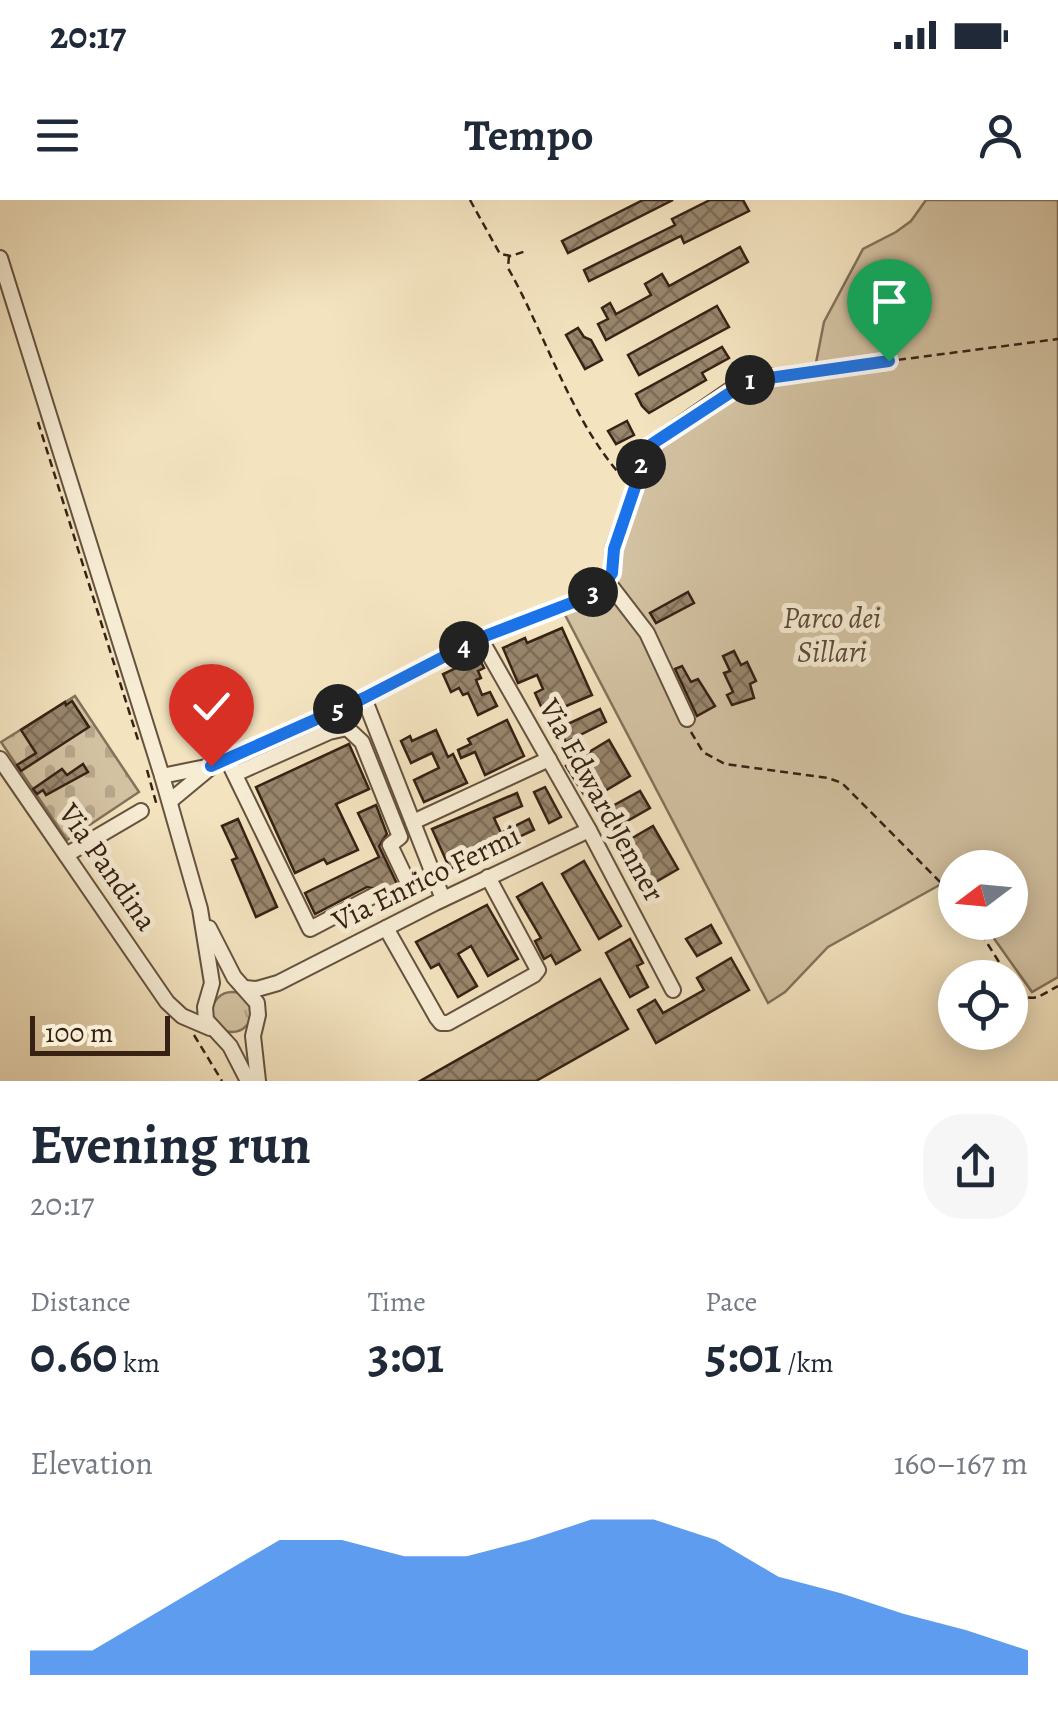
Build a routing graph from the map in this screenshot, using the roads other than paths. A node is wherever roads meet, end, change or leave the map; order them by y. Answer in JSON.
{"nodes":[{"id":1,"x":0,"y":258,"type":"edge"},
{"id":2,"x":770,"y":376,"type":"road end"},
{"id":3,"x":607,"y":581,"type":"junction"},
{"id":4,"x":480,"y":638,"type":"junction"},
{"id":5,"x":364,"y":698,"type":"junction"},
{"id":6,"x":686,"y":719,"type":"road end"},
{"id":7,"x":548,"y":758,"type":"junction"},
{"id":8,"x":0,"y":759,"type":"edge"},
{"id":9,"x":228,"y":759,"type":"junction"},
{"id":10,"x":211,"y":766,"type":"junction"},
{"id":11,"x":235,"y":774,"type":"junction"},
{"id":12,"x":162,"y":776,"type":"junction"},
{"id":13,"x":17,"y":783,"type":"junction"},
{"id":14,"x":0,"y":792,"type":"edge"},
{"id":15,"x":170,"y":802,"type":"junction"},
{"id":16,"x":141,"y":811,"type":"dead end"},
{"id":17,"x":413,"y":822,"type":"junction"},
{"id":18,"x":589,"y":830,"type":"junction"},
{"id":19,"x":66,"y":855,"type":"junction"},
{"id":20,"x":488,"y":877,"type":"junction"},
{"id":21,"x":405,"y":892,"type":"dead end"},
{"id":22,"x":371,"y":897,"type":"dead end"},
{"id":23,"x":443,"y":898,"type":"junction"},
{"id":24,"x":200,"y":910,"type":"junction"},
{"id":25,"x":386,"y":928,"type":"junction"},
{"id":26,"x":288,"y":978,"type":"junction"},
{"id":27,"x":244,"y":987,"type":"junction"},
{"id":28,"x":674,"y":990,"type":"dead end"},
{"id":29,"x":207,"y":1000,"type":"junction"},
{"id":30,"x":171,"y":1005,"type":"junction"},
{"id":31,"x":257,"y":1019,"type":"junction"},
{"id":32,"x":215,"y":1032,"type":"junction"},
{"id":33,"x":248,"y":1081,"type":"edge"},
{"id":34,"x":258,"y":1081,"type":"edge"}],
"edges":[{"from":1,"to":12,"type":"street"},
{"from":2,"to":3,"type":"street"},
{"from":3,"to":4,"type":"street"},
{"from":3,"to":6,"type":"street"},
{"from":4,"to":5,"type":"street"},
{"from":4,"to":7,"type":"street","name":"Via Edward Jenner"},
{"from":5,"to":9,"type":"street"},
{"from":5,"to":17,"type":"street"},
{"from":7,"to":17,"type":"street"},
{"from":7,"to":18,"type":"street","name":"Via Edward Jenner"},
{"from":8,"to":13,"type":"street","name":"Via Pandina"},
{"from":9,"to":10,"type":"street"},
{"from":9,"to":11,"type":"street"},
{"from":10,"to":12,"type":"street"},
{"from":10,"to":15,"type":"street"},
{"from":11,"to":21,"type":"street"},
{"from":11,"to":22,"type":"street"},
{"from":12,"to":15,"type":"street"},
{"from":13,"to":14,"type":"street"},
{"from":13,"to":19,"type":"street","name":"Via Pandina"},
{"from":15,"to":24,"type":"street"},
{"from":16,"to":19,"type":"street"},
{"from":17,"to":23,"type":"street"},
{"from":18,"to":20,"type":"street","name":"Via Enrico Fermi"},
{"from":18,"to":28,"type":"street","name":"Via Edward Jenner"},
{"from":19,"to":30,"type":"street","name":"Via Pandina"},
{"from":20,"to":23,"type":"street","name":"Via Enrico Fermi"},
{"from":20,"to":25,"type":"street"},
{"from":23,"to":25,"type":"street","name":"Via Enrico Fermi"},
{"from":24,"to":27,"type":"street"},
{"from":24,"to":29,"type":"street"},
{"from":25,"to":26,"type":"street","name":"Via Enrico Fermi"},
{"from":26,"to":27,"type":"street","name":"Via Enrico Fermi"},
{"from":26,"to":31,"type":"street","name":"Via Enrico Fermi"},
{"from":27,"to":29,"type":"street"},
{"from":27,"to":31,"type":"street"},
{"from":29,"to":30,"type":"street"},
{"from":29,"to":32,"type":"street"},
{"from":30,"to":32,"type":"street","name":"Via Pandina"},
{"from":31,"to":32,"type":"street"},
{"from":31,"to":34,"type":"street"},
{"from":32,"to":33,"type":"street"}]}
